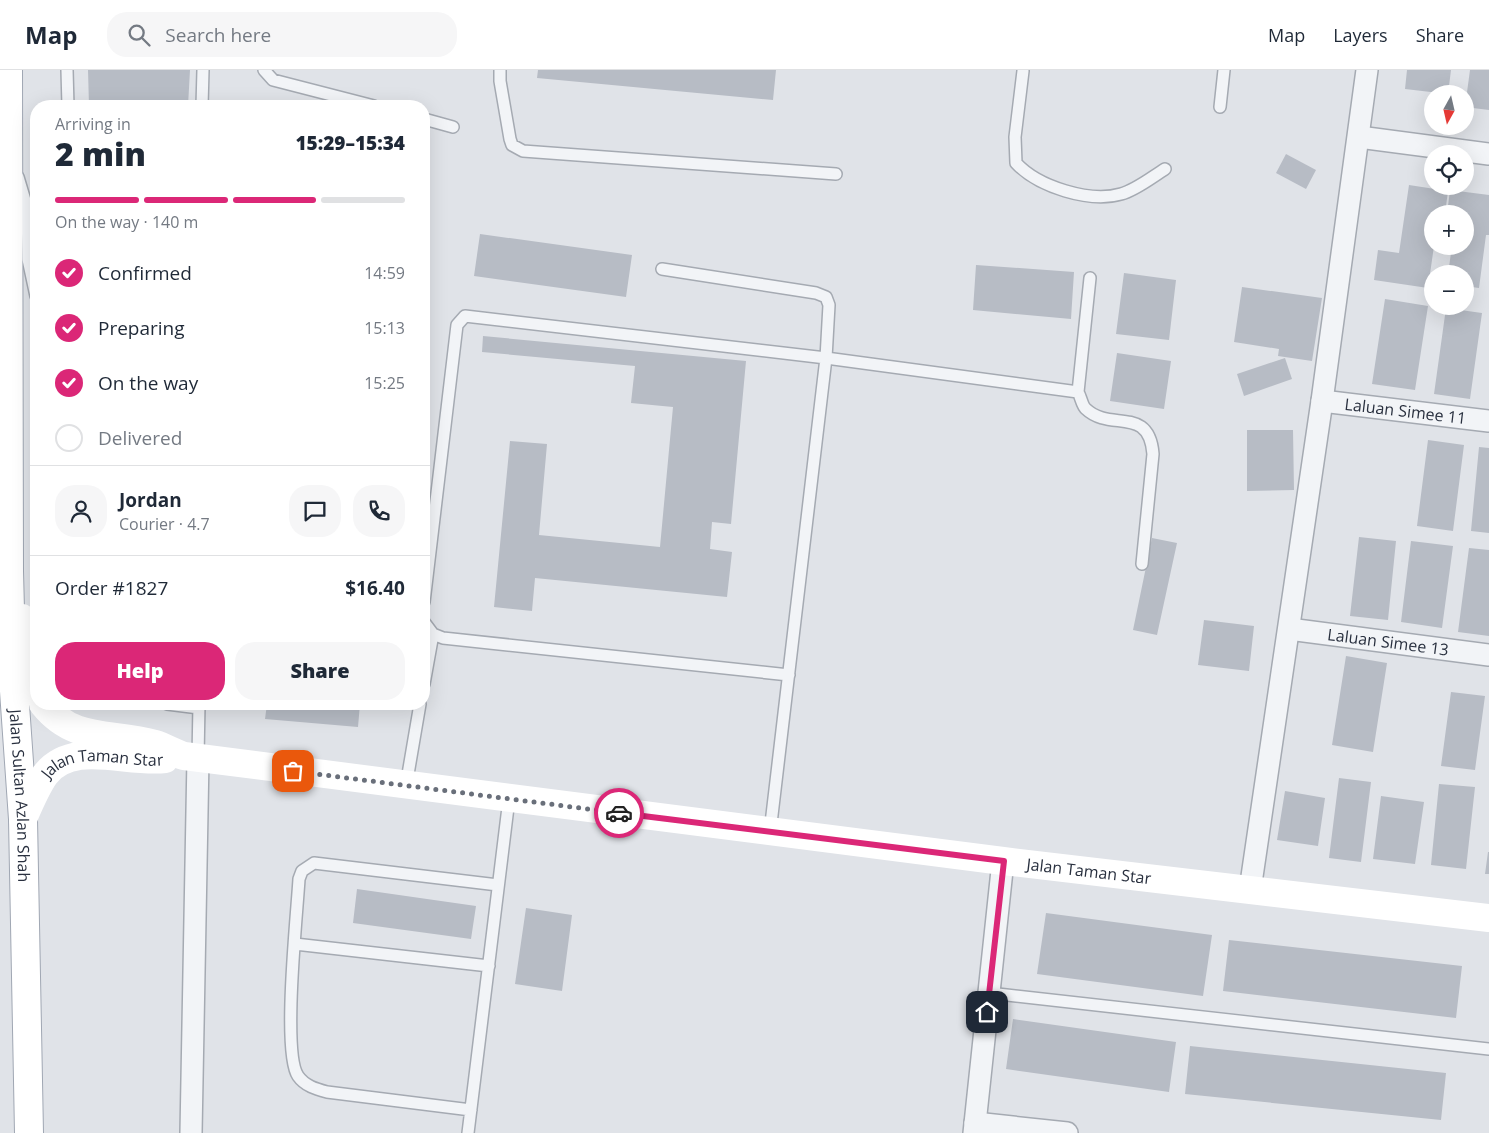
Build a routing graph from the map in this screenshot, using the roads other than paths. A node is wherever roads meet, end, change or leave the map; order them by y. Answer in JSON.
{"nodes":[{"id":1,"x":8,"y":70,"type":"edge"},
{"id":2,"x":67,"y":70,"type":"edge"},
{"id":3,"x":204,"y":70,"type":"edge"},
{"id":4,"x":264,"y":70,"type":"edge"},
{"id":5,"x":500,"y":70,"type":"edge"},
{"id":6,"x":1015,"y":70,"type":"edge"},
{"id":7,"x":1028,"y":70,"type":"edge"},
{"id":8,"x":1224,"y":70,"type":"edge"},
{"id":9,"x":1367,"y":70,"type":"edge"},
{"id":10,"x":1023,"y":71,"type":"edge"},
{"id":11,"x":68,"y":100,"type":"edge"},
{"id":12,"x":202,"y":100,"type":"edge"},
{"id":13,"x":351,"y":100,"type":"edge"},
{"id":14,"x":1220,"y":107,"type":"dead end"},
{"id":15,"x":430,"y":121,"type":"edge"},
{"id":16,"x":454,"y":127,"type":"dead end"},
{"id":17,"x":1359,"y":137,"type":"junction"},
{"id":18,"x":8,"y":142,"type":"junction"},
{"id":19,"x":1489,"y":154,"type":"edge"},
{"id":20,"x":1165,"y":169,"type":"dead end"},
{"id":21,"x":836,"y":174,"type":"dead end"},
{"id":22,"x":30,"y":268,"type":"edge"},
{"id":23,"x":662,"y":269,"type":"dead end"},
{"id":24,"x":1090,"y":278,"type":"dead end"},
{"id":25,"x":826,"y":358,"type":"junction"},
{"id":26,"x":1078,"y":392,"type":"junction"},
{"id":27,"x":1322,"y":401,"type":"junction"},
{"id":28,"x":1489,"y":421,"type":"edge"},
{"id":29,"x":430,"y":552,"type":"edge"},
{"id":30,"x":1142,"y":564,"type":"dead end"},
{"id":31,"x":9,"y":572,"type":"junction"},
{"id":32,"x":1288,"y":629,"type":"junction"},
{"id":33,"x":430,"y":630,"type":"edge"},
{"id":34,"x":433,"y":634,"type":"junction"},
{"id":35,"x":430,"y":651,"type":"edge"},
{"id":36,"x":1489,"y":655,"type":"edge"},
{"id":37,"x":788,"y":675,"type":"junction"},
{"id":38,"x":30,"y":677,"type":"edge"},
{"id":39,"x":47,"y":710,"type":"edge"},
{"id":40,"x":198,"y":710,"type":"edge"},
{"id":41,"x":419,"y":710,"type":"edge"},
{"id":42,"x":191,"y":758,"type":"junction"},
{"id":43,"x":406,"y":786,"type":"junction"},
{"id":44,"x":509,"y":799,"type":"junction"},
{"id":45,"x":23,"y":819,"type":"junction"},
{"id":46,"x":770,"y":832,"type":"junction"},
{"id":47,"x":1004,"y":861,"type":"junction"},
{"id":48,"x":498,"y":884,"type":"junction"},
{"id":49,"x":1250,"y":890,"type":"junction"},
{"id":50,"x":1489,"y":918,"type":"edge"},
{"id":51,"x":295,"y":944,"type":"junction"},
{"id":52,"x":489,"y":966,"type":"junction"},
{"id":53,"x":989,"y":993,"type":"junction"},
{"id":54,"x":1489,"y":1049,"type":"edge"},
{"id":55,"x":471,"y":1110,"type":"junction"},
{"id":56,"x":974,"y":1128,"type":"edge"},
{"id":57,"x":12,"y":1133,"type":"edge"},
{"id":58,"x":29,"y":1133,"type":"edge"},
{"id":59,"x":190,"y":1133,"type":"edge"},
{"id":60,"x":468,"y":1133,"type":"edge"},
{"id":61,"x":1067,"y":1133,"type":"edge"}],
"edges":[{"from":1,"to":18,"type":"street","name":"Jalan Sultan Azlan Shah"},
{"from":2,"to":11,"type":"lane"},
{"from":3,"to":12,"type":"lane"},
{"from":4,"to":13,"type":"lane"},
{"from":5,"to":21,"type":"lane"},
{"from":6,"to":10,"type":"lane"},
{"from":7,"to":10,"type":"lane"},
{"from":8,"to":14,"type":"lane"},
{"from":9,"to":17,"type":"street"},
{"from":10,"to":20,"type":"lane"},
{"from":15,"to":16,"type":"lane"},
{"from":17,"to":19,"type":"street"},
{"from":17,"to":27,"type":"street"},
{"from":18,"to":22,"type":"lane"},
{"from":18,"to":31,"type":"street","name":"Jalan Sultan Azlan Shah"},
{"from":23,"to":25,"type":"lane"},
{"from":24,"to":26,"type":"lane"},
{"from":25,"to":26,"type":"lane"},
{"from":25,"to":29,"type":"lane"},
{"from":25,"to":37,"type":"lane"},
{"from":26,"to":30,"type":"lane"},
{"from":27,"to":28,"type":"street","name":"Laluan Simee 11"},
{"from":27,"to":32,"type":"street"},
{"from":31,"to":38,"type":"street"},
{"from":31,"to":45,"type":"street","name":"Jalan Sultan Azlan Shah"},
{"from":31,"to":57,"type":"street"},
{"from":32,"to":36,"type":"street","name":"Laluan Simee 13"},
{"from":32,"to":49,"type":"street"},
{"from":33,"to":34,"type":"lane"},
{"from":34,"to":35,"type":"lane"},
{"from":34,"to":37,"type":"lane"},
{"from":37,"to":46,"type":"lane"},
{"from":39,"to":42,"type":"street","name":"Jalan Taman Star"},
{"from":40,"to":42,"type":"lane"},
{"from":41,"to":43,"type":"lane"},
{"from":42,"to":43,"type":"street","name":"Jalan Taman Star"},
{"from":42,"to":45,"type":"street","name":"Jalan Taman Star"},
{"from":42,"to":59,"type":"street"},
{"from":43,"to":44,"type":"street","name":"Jalan Taman Star"},
{"from":44,"to":46,"type":"street","name":"Jalan Taman Star"},
{"from":44,"to":48,"type":"lane"},
{"from":45,"to":58,"type":"street","name":"Jalan Sultan Azlan Shah"},
{"from":46,"to":47,"type":"street","name":"Jalan Taman Star"},
{"from":47,"to":49,"type":"street","name":"Jalan Taman Star"},
{"from":47,"to":53,"type":"street"},
{"from":48,"to":51,"type":"lane"},
{"from":48,"to":52,"type":"lane"},
{"from":49,"to":50,"type":"street","name":"Jalan Taman Star"},
{"from":51,"to":52,"type":"lane"},
{"from":51,"to":55,"type":"lane"},
{"from":52,"to":55,"type":"lane"},
{"from":53,"to":54,"type":"lane"},
{"from":53,"to":56,"type":"street"},
{"from":55,"to":60,"type":"lane"},
{"from":56,"to":61,"type":"street"}]}
